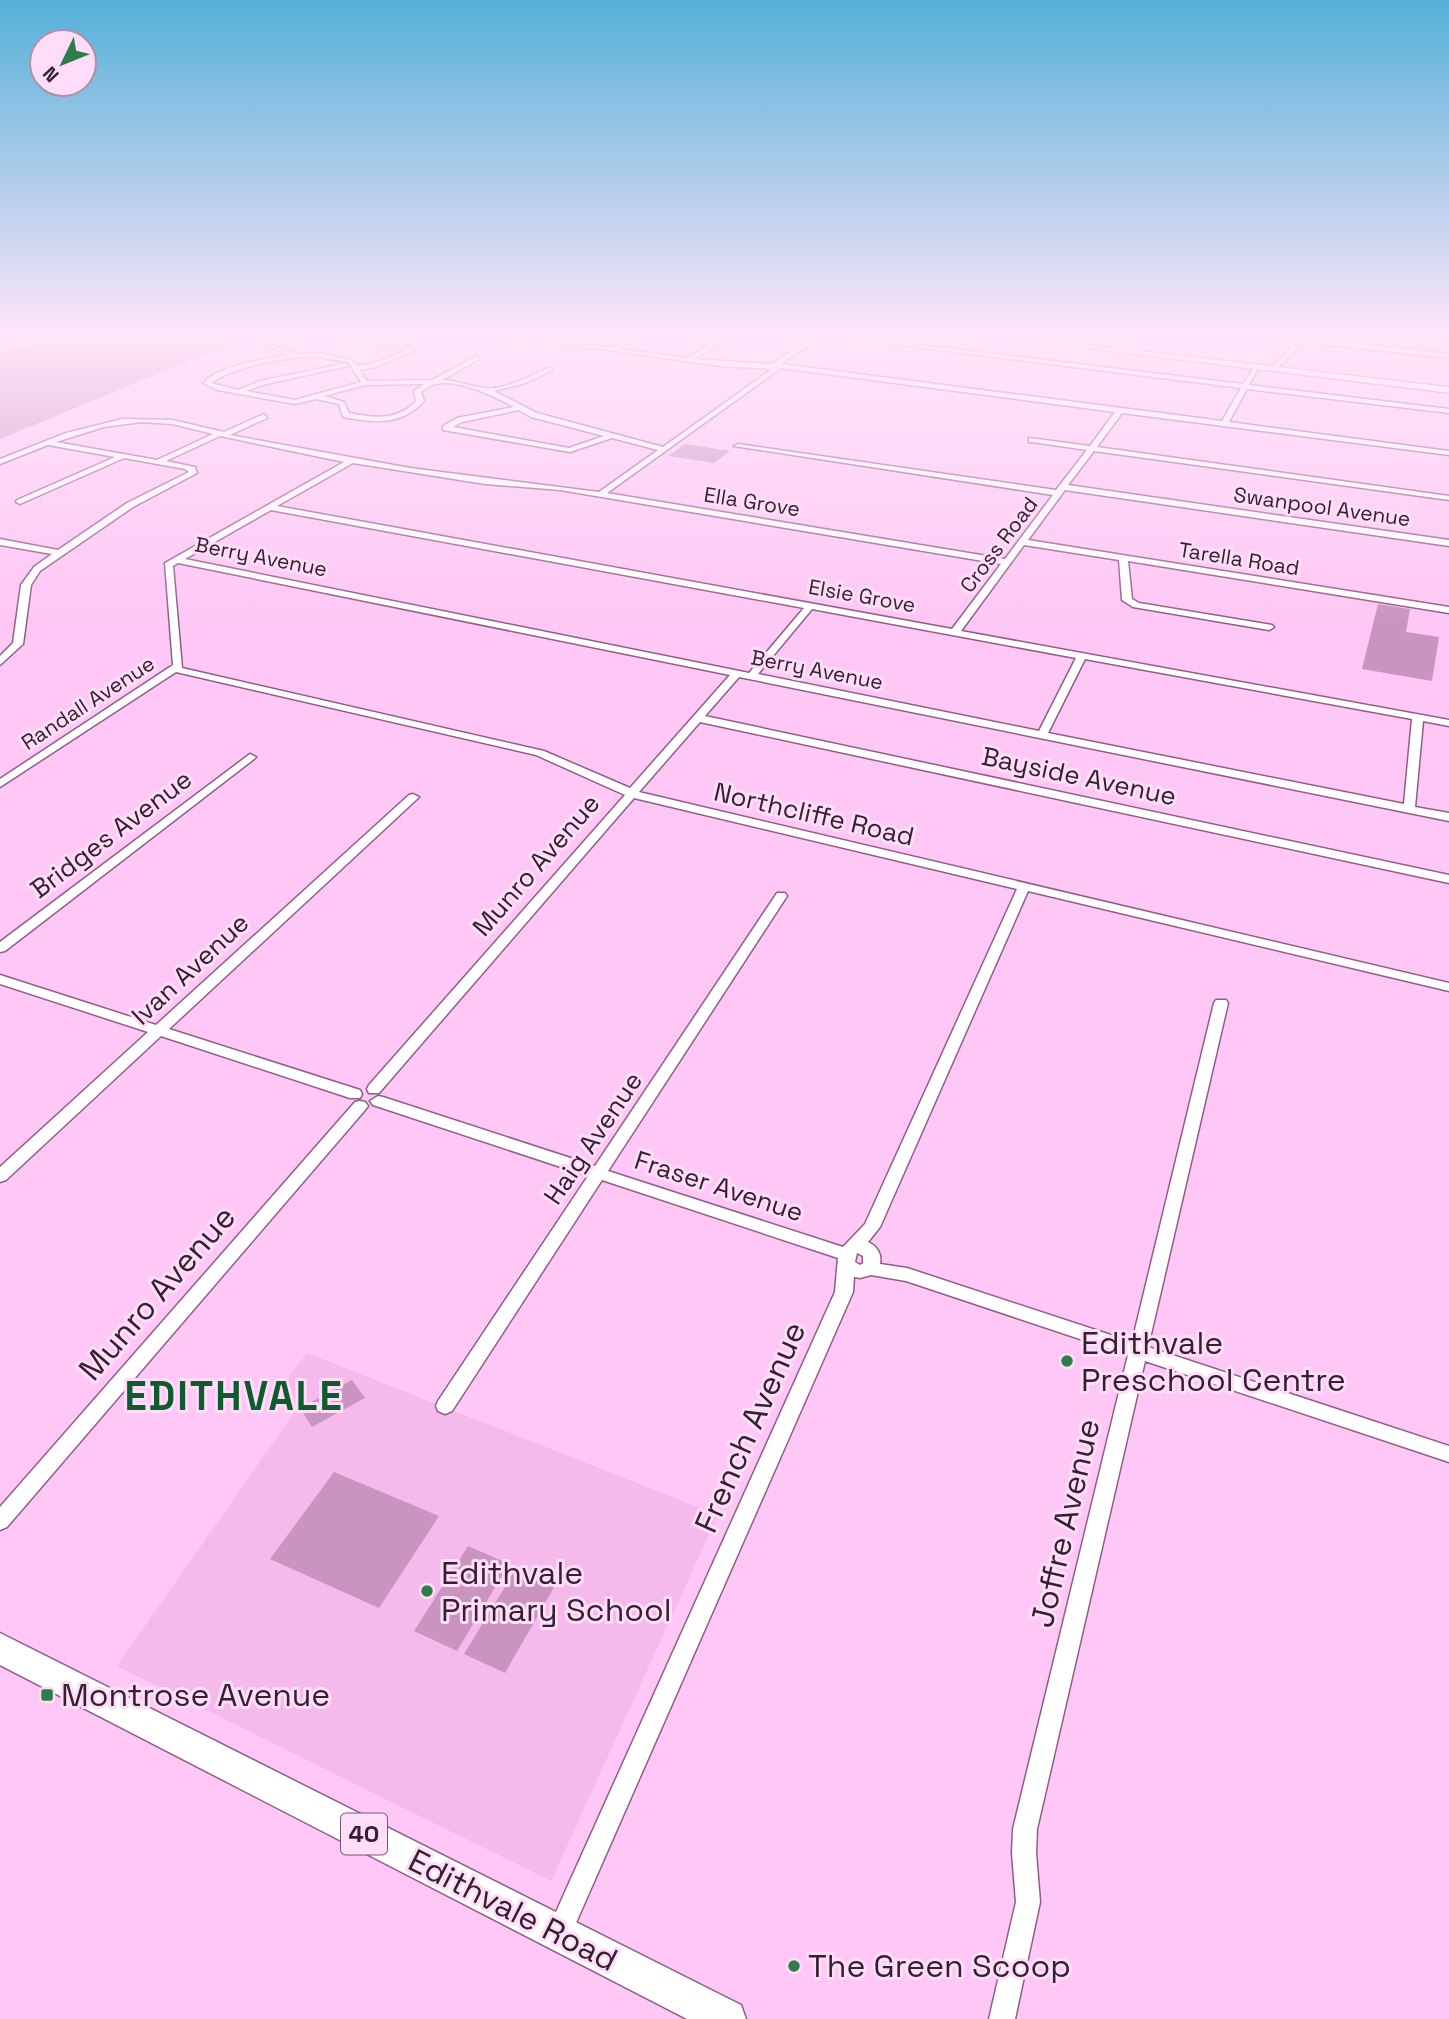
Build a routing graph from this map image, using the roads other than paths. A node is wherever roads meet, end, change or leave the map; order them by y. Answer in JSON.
{"nodes":[{"id":1,"x":78,"y":431,"type":"edge"},
{"id":2,"x":216,"y":431,"type":"edge"},
{"id":3,"x":227,"y":431,"type":"edge"},
{"id":4,"x":464,"y":431,"type":"edge"},
{"id":5,"x":594,"y":431,"type":"edge"},
{"id":6,"x":687,"y":431,"type":"edge"},
{"id":7,"x":1104,"y":431,"type":"edge"},
{"id":8,"x":1280,"y":431,"type":"edge"},
{"id":9,"x":223,"y":433,"type":"junction"},
{"id":10,"x":610,"y":436,"type":"junction"},
{"id":11,"x":1032,"y":440,"type":"dead end"},
{"id":12,"x":47,"y":443,"type":"junction"},
{"id":13,"x":738,"y":446,"type":"dead end"},
{"id":14,"x":664,"y":448,"type":"junction"},
{"id":15,"x":1092,"y":448,"type":"junction"},
{"id":16,"x":1449,"y":453,"type":"edge"},
{"id":17,"x":123,"y":456,"type":"junction"},
{"id":18,"x":353,"y":460,"type":"junction"},
{"id":19,"x":0,"y":462,"type":"edge"},
{"id":20,"x":158,"y":462,"type":"junction"},
{"id":21,"x":1062,"y":490,"type":"junction"},
{"id":22,"x":600,"y":495,"type":"junction"},
{"id":23,"x":1449,"y":498,"type":"edge"},
{"id":24,"x":20,"y":502,"type":"dead end"},
{"id":25,"x":268,"y":507,"type":"junction"},
{"id":26,"x":0,"y":542,"type":"edge"},
{"id":27,"x":1024,"y":542,"type":"junction"},
{"id":28,"x":1449,"y":543,"type":"edge"},
{"id":29,"x":59,"y":553,"type":"junction"},
{"id":30,"x":1124,"y":558,"type":"junction"},
{"id":31,"x":176,"y":560,"type":"junction"},
{"id":32,"x":1008,"y":562,"type":"junction"},
{"id":33,"x":810,"y":607,"type":"junction"},
{"id":34,"x":1449,"y":610,"type":"edge"},
{"id":35,"x":1269,"y":627,"type":"dead end"},
{"id":36,"x":955,"y":632,"type":"junction"},
{"id":37,"x":1082,"y":656,"type":"junction"},
{"id":38,"x":0,"y":662,"type":"edge"},
{"id":39,"x":175,"y":669,"type":"junction"},
{"id":40,"x":737,"y":673,"type":"junction"},
{"id":41,"x":751,"y":676,"type":"junction"},
{"id":42,"x":1418,"y":717,"type":"junction"},
{"id":43,"x":699,"y":718,"type":"junction"},
{"id":44,"x":1449,"y":723,"type":"edge"},
{"id":45,"x":1042,"y":735,"type":"junction"},
{"id":46,"x":250,"y":757,"type":"dead end"},
{"id":47,"x":0,"y":784,"type":"edge"},
{"id":48,"x":633,"y":794,"type":"junction"},
{"id":49,"x":413,"y":797,"type":"dead end"},
{"id":50,"x":1409,"y":809,"type":"junction"},
{"id":51,"x":1449,"y":817,"type":"edge"},
{"id":52,"x":1449,"y":878,"type":"edge"},
{"id":53,"x":1024,"y":887,"type":"junction"},
{"id":54,"x":781,"y":897,"type":"dead end"},
{"id":55,"x":0,"y":948,"type":"edge"},
{"id":56,"x":1,"y":978,"type":"edge"},
{"id":57,"x":1449,"y":987,"type":"edge"},
{"id":58,"x":1221,"y":1003,"type":"dead end"},
{"id":59,"x":160,"y":1030,"type":"junction"},
{"id":60,"x":367,"y":1098,"type":"junction"},
{"id":61,"x":600,"y":1174,"type":"junction"},
{"id":62,"x":0,"y":1176,"type":"edge"},
{"id":63,"x":860,"y":1259,"type":"junction"},
{"id":64,"x":1139,"y":1350,"type":"junction"},
{"id":65,"x":445,"y":1406,"type":"dead end"},
{"id":66,"x":1446,"y":1451,"type":"edge"},
{"id":67,"x":0,"y":1521,"type":"edge"},
{"id":68,"x":0,"y":1648,"type":"edge"},
{"id":69,"x":559,"y":1932,"type":"junction"},
{"id":70,"x":727,"y":2019,"type":"edge"},
{"id":71,"x":1002,"y":2019,"type":"edge"}],
"edges":[{"from":1,"to":12,"type":"street","name":"Ella Grove"},
{"from":2,"to":9,"type":"street","name":"Ella Grove"},
{"from":3,"to":9,"type":"street"},
{"from":4,"to":10,"type":"street"},
{"from":5,"to":10,"type":"street"},
{"from":6,"to":14,"type":"street"},
{"from":7,"to":15,"type":"street","name":"Cross Road"},
{"from":8,"to":16,"type":"street"},
{"from":9,"to":18,"type":"street","name":"Ella Grove"},
{"from":9,"to":20,"type":"street"},
{"from":10,"to":14,"type":"street"},
{"from":11,"to":15,"type":"street"},
{"from":12,"to":17,"type":"street"},
{"from":12,"to":19,"type":"street","name":"Ella Grove"},
{"from":13,"to":21,"type":"street","name":"Swanpool Avenue"},
{"from":14,"to":22,"type":"street"},
{"from":15,"to":21,"type":"street","name":"Cross Road"},
{"from":15,"to":23,"type":"street"},
{"from":17,"to":20,"type":"street"},
{"from":17,"to":24,"type":"street"},
{"from":18,"to":22,"type":"street","name":"Ella Grove"},
{"from":18,"to":25,"type":"street"},
{"from":20,"to":29,"type":"street"},
{"from":21,"to":27,"type":"street","name":"Cross Road"},
{"from":21,"to":28,"type":"street","name":"Swanpool Avenue"},
{"from":22,"to":32,"type":"street","name":"Ella Grove"},
{"from":25,"to":31,"type":"street"},
{"from":25,"to":33,"type":"street","name":"Elsie Grove"},
{"from":26,"to":29,"type":"street"},
{"from":27,"to":30,"type":"street","name":"Tarella Road"},
{"from":27,"to":32,"type":"street","name":"Cross Road"},
{"from":29,"to":38,"type":"street"},
{"from":30,"to":34,"type":"street","name":"Tarella Road"},
{"from":30,"to":35,"type":"street"},
{"from":31,"to":39,"type":"street","name":"Randall Avenue"},
{"from":31,"to":40,"type":"street","name":"Berry Avenue"},
{"from":32,"to":36,"type":"street","name":"Cross Road"},
{"from":33,"to":36,"type":"street","name":"Elsie Grove"},
{"from":33,"to":41,"type":"street"},
{"from":36,"to":37,"type":"street","name":"Elsie Grove"},
{"from":37,"to":42,"type":"street","name":"Elsie Grove"},
{"from":37,"to":45,"type":"street"},
{"from":39,"to":47,"type":"street","name":"Randall Avenue"},
{"from":39,"to":48,"type":"street","name":"Northcliffe Road"},
{"from":40,"to":41,"type":"street","name":"Berry Avenue"},
{"from":40,"to":43,"type":"street","name":"Munro Avenue"},
{"from":41,"to":45,"type":"street","name":"Berry Avenue"},
{"from":42,"to":44,"type":"street","name":"Elsie Grove"},
{"from":42,"to":50,"type":"street"},
{"from":43,"to":48,"type":"street","name":"Munro Avenue"},
{"from":43,"to":52,"type":"street","name":"Bayside Avenue"},
{"from":45,"to":50,"type":"street","name":"Berry Avenue"},
{"from":46,"to":55,"type":"street","name":"Bridges Avenue"},
{"from":48,"to":53,"type":"street","name":"Northcliffe Road"},
{"from":48,"to":60,"type":"street","name":"Munro Avenue"},
{"from":49,"to":59,"type":"street","name":"Ivan Avenue"},
{"from":50,"to":51,"type":"street","name":"Berry Avenue"},
{"from":53,"to":57,"type":"street","name":"Northcliffe Road"},
{"from":53,"to":63,"type":"street"},
{"from":54,"to":61,"type":"street","name":"Haig Avenue"},
{"from":56,"to":59,"type":"street","name":"Fraser Avenue"},
{"from":58,"to":64,"type":"street","name":"Joffre Avenue"},
{"from":59,"to":60,"type":"street","name":"Fraser Avenue"},
{"from":59,"to":62,"type":"street","name":"Ivan Avenue"},
{"from":60,"to":61,"type":"street","name":"Fraser Avenue"},
{"from":60,"to":67,"type":"street","name":"Munro Avenue"},
{"from":61,"to":63,"type":"street","name":"Fraser Avenue"},
{"from":61,"to":65,"type":"street","name":"Haig Avenue"},
{"from":63,"to":64,"type":"street","name":"Fraser Avenue"},
{"from":63,"to":69,"type":"street","name":"French Avenue"},
{"from":64,"to":66,"type":"street","name":"Fraser Avenue"},
{"from":64,"to":71,"type":"street","name":"Joffre Avenue"},
{"from":68,"to":69,"type":"highway","name":"Edithvale Road","number":"40"},
{"from":69,"to":70,"type":"highway","name":"Edithvale Road","number":"40"}]}
